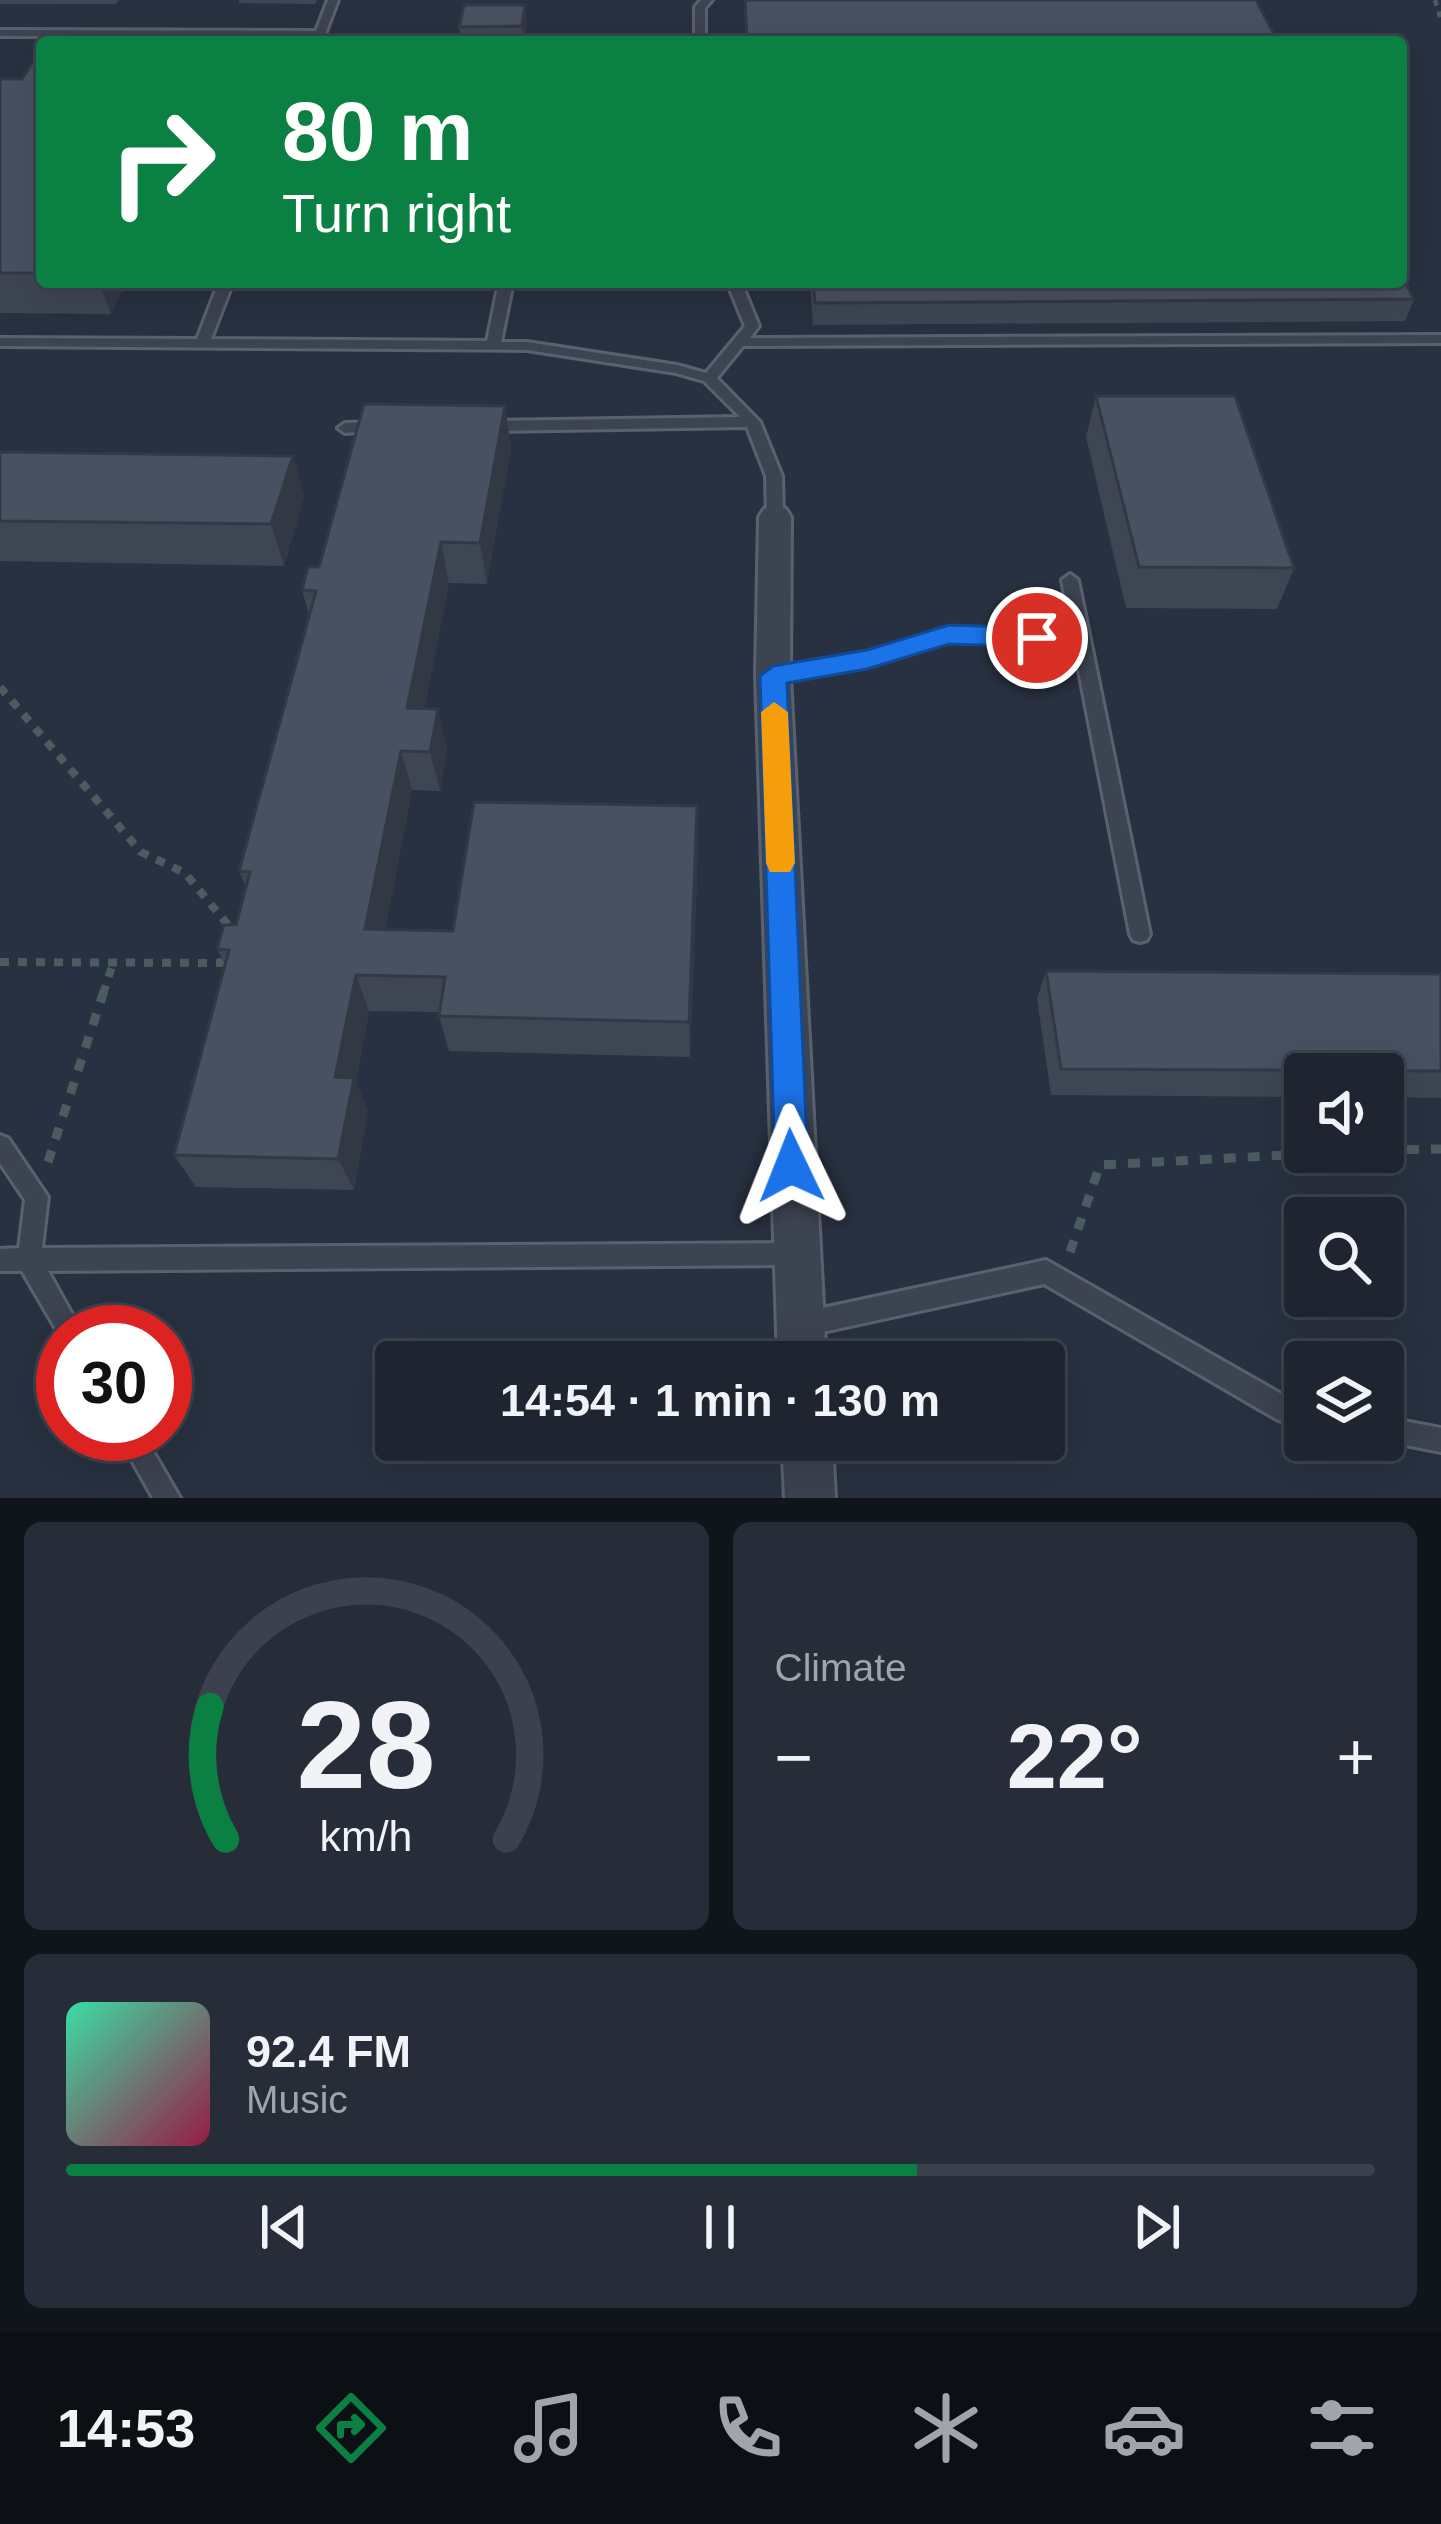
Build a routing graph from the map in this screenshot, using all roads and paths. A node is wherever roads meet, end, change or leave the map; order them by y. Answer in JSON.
{"nodes":[{"id":1,"x":333,"y":0,"type":"edge"},
{"id":2,"x":707,"y":0,"type":"edge"},
{"id":3,"x":1435,"y":0,"type":"edge"},
{"id":4,"x":1441,"y":20,"type":"edge"},
{"id":5,"x":0,"y":34,"type":"edge"},
{"id":6,"x":160,"y":36,"type":"edge"},
{"id":7,"x":320,"y":36,"type":"edge"},
{"id":8,"x":700,"y":36,"type":"edge"},
{"id":9,"x":224,"y":288,"type":"edge"},
{"id":10,"x":505,"y":288,"type":"edge"},
{"id":11,"x":736,"y":288,"type":"edge"},
{"id":12,"x":1441,"y":339,"type":"edge"},
{"id":13,"x":0,"y":341,"type":"edge"},
{"id":14,"x":739,"y":342,"type":"junction"},
{"id":15,"x":203,"y":343,"type":"junction"},
{"id":16,"x":493,"y":345,"type":"junction"},
{"id":17,"x":709,"y":378,"type":"junction"},
{"id":18,"x":753,"y":422,"type":"junction"},
{"id":19,"x":465,"y":426,"type":"edge"},
{"id":20,"x":393,"y":427,"type":"edge"},
{"id":21,"x":345,"y":428,"type":"dead end"},
{"id":22,"x":775,"y":518,"type":"joint"},
{"id":23,"x":1070,"y":580,"type":"dead end"},
{"id":24,"x":1082,"y":639,"type":"junction"},
{"id":25,"x":773,"y":676,"type":"junction"},
{"id":26,"x":0,"y":687,"type":"edge"},
{"id":27,"x":1140,"y":934,"type":"dead end"},
{"id":28,"x":0,"y":962,"type":"edge"},
{"id":29,"x":113,"y":963,"type":"junction"},
{"id":30,"x":0,"y":1145,"type":"edge"},
{"id":31,"x":1441,"y":1149,"type":"edge"},
{"id":32,"x":1404,"y":1150,"type":"edge"},
{"id":33,"x":1284,"y":1155,"type":"edge"},
{"id":34,"x":37,"y":1197,"type":"junction"},
{"id":35,"x":795,"y":1254,"type":"junction"},
{"id":36,"x":0,"y":1260,"type":"edge"},
{"id":37,"x":28,"y":1261,"type":"junction"},
{"id":38,"x":1046,"y":1272,"type":"junction"},
{"id":39,"x":54,"y":1305,"type":"edge"},
{"id":40,"x":800,"y":1341,"type":"edge"},
{"id":41,"x":807,"y":1341,"type":"edge"},
{"id":42,"x":1284,"y":1409,"type":"edge"},
{"id":43,"x":1404,"y":1433,"type":"edge"},
{"id":44,"x":1441,"y":1440,"type":"edge"},
{"id":45,"x":145,"y":1461,"type":"edge"},
{"id":46,"x":807,"y":1461,"type":"edge"},
{"id":47,"x":167,"y":1498,"type":"edge"},
{"id":48,"x":810,"y":1498,"type":"edge"}],
"edges":[{"from":1,"to":7,"type":"lane"},
{"from":2,"to":8,"type":"lane"},
{"from":3,"to":4,"type":"path"},
{"from":5,"to":6,"type":"lane"},
{"from":9,"to":15,"type":"lane"},
{"from":10,"to":16,"type":"lane"},
{"from":11,"to":14,"type":"lane"},
{"from":12,"to":14,"type":"lane"},
{"from":13,"to":15,"type":"lane"},
{"from":14,"to":17,"type":"lane"},
{"from":15,"to":16,"type":"lane"},
{"from":16,"to":17,"type":"lane"},
{"from":17,"to":18,"type":"lane"},
{"from":18,"to":19,"type":"lane"},
{"from":18,"to":22,"type":"lane"},
{"from":20,"to":21,"type":"lane"},
{"from":22,"to":25,"type":"street"},
{"from":23,"to":24,"type":"lane"},
{"from":24,"to":25,"type":"lane"},
{"from":24,"to":27,"type":"lane"},
{"from":25,"to":35,"type":"street"},
{"from":26,"to":29,"type":"path"},
{"from":28,"to":29,"type":"path"},
{"from":29,"to":34,"type":"path"},
{"from":30,"to":34,"type":"lane"},
{"from":31,"to":32,"type":"path"},
{"from":33,"to":38,"type":"path"},
{"from":34,"to":37,"type":"lane"},
{"from":35,"to":37,"type":"lane"},
{"from":35,"to":40,"type":"street"},
{"from":36,"to":37,"type":"lane"},
{"from":37,"to":39,"type":"lane"},
{"from":38,"to":41,"type":"lane"},
{"from":38,"to":42,"type":"lane"},
{"from":43,"to":44,"type":"lane"},
{"from":45,"to":47,"type":"lane"},
{"from":46,"to":48,"type":"street"}]}
